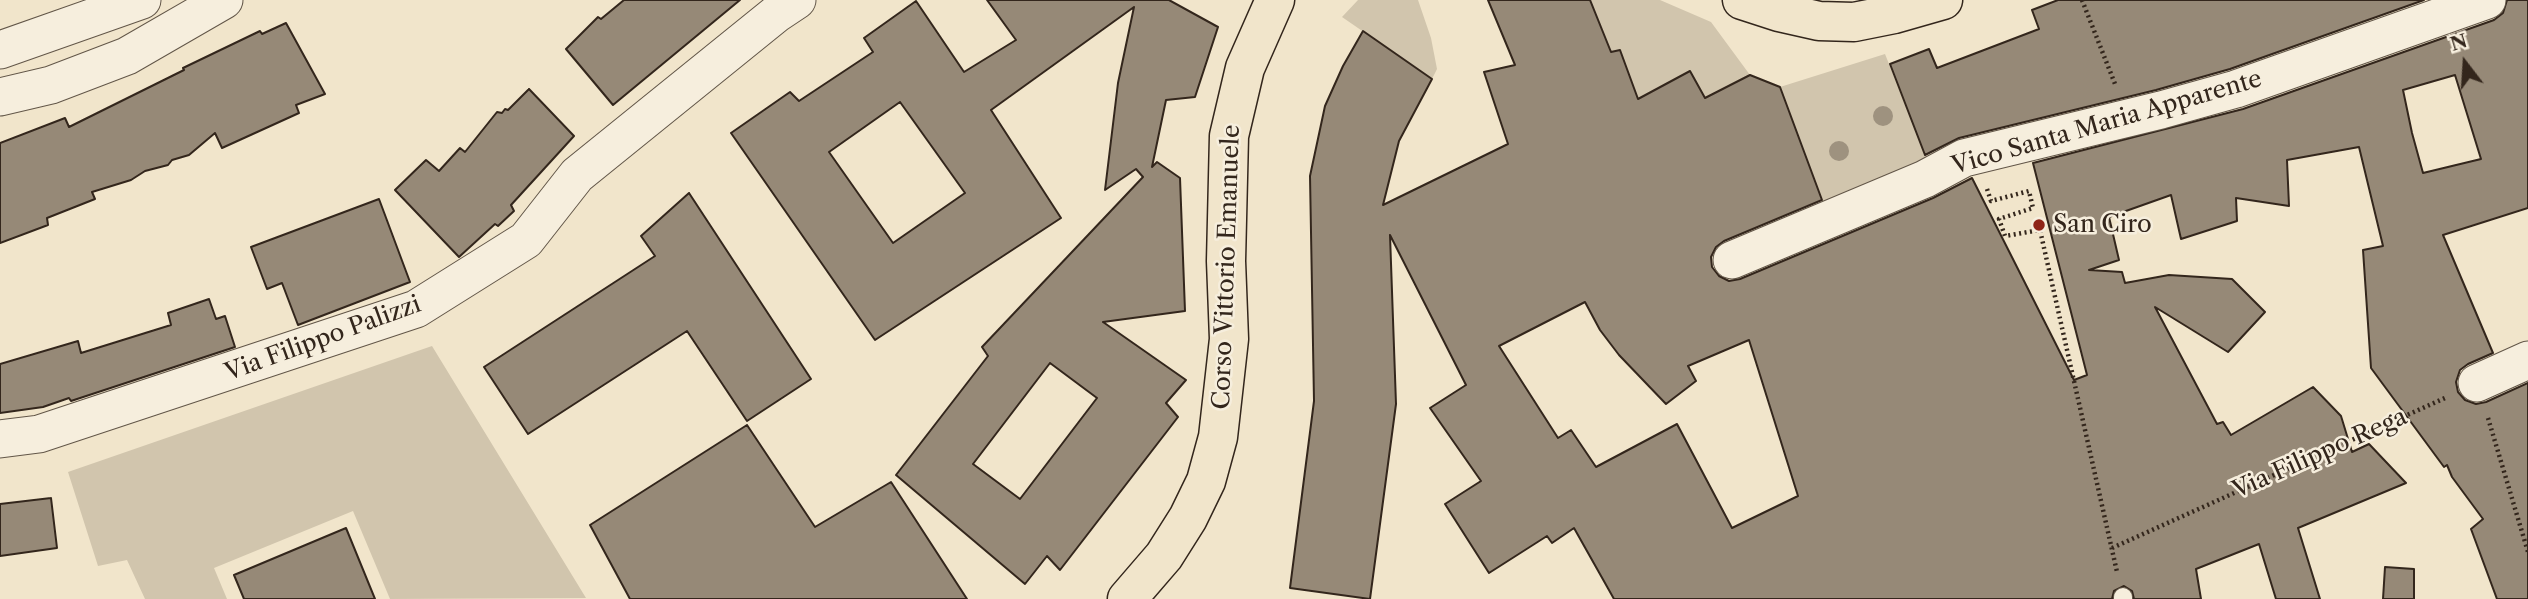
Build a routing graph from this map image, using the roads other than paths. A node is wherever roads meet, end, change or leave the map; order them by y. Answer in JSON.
{"nodes":[{"id":1,"x":142,"y":0,"type":"edge"},
{"id":2,"x":224,"y":0,"type":"edge"},
{"id":3,"x":797,"y":0,"type":"edge"},
{"id":4,"x":1275,"y":0,"type":"edge"},
{"id":5,"x":1742,"y":0,"type":"edge"},
{"id":6,"x":1943,"y":0,"type":"edge"},
{"id":7,"x":2487,"y":0,"type":"edge"},
{"id":8,"x":0,"y":50,"type":"edge"},
{"id":9,"x":0,"y":97,"type":"edge"},
{"id":10,"x":1944,"y":168,"type":"junction"},
{"id":11,"x":1983,"y":177,"type":"road end"},
{"id":12,"x":1732,"y":260,"type":"dead end"},
{"id":13,"x":2528,"y":360,"type":"edge"},
{"id":14,"x":2477,"y":383,"type":"road end"},
{"id":15,"x":0,"y":439,"type":"edge"},
{"id":16,"x":1127,"y":599,"type":"edge"}],
"edges":[{"from":1,"to":8,"type":"street"},
{"from":2,"to":9,"type":"street"},
{"from":3,"to":15,"type":"street","name":"Via Filippo Palizzi"},
{"from":4,"to":16,"type":"main road","name":"Corso Vittorio Emanuele"},
{"from":5,"to":6,"type":"main road"},
{"from":7,"to":10,"type":"street","name":"Vico Santa Maria Apparente"},
{"from":10,"to":11,"type":"street"},
{"from":10,"to":12,"type":"street","name":"Vico Santa Maria Apparente"},
{"from":13,"to":14,"type":"street"}]}
